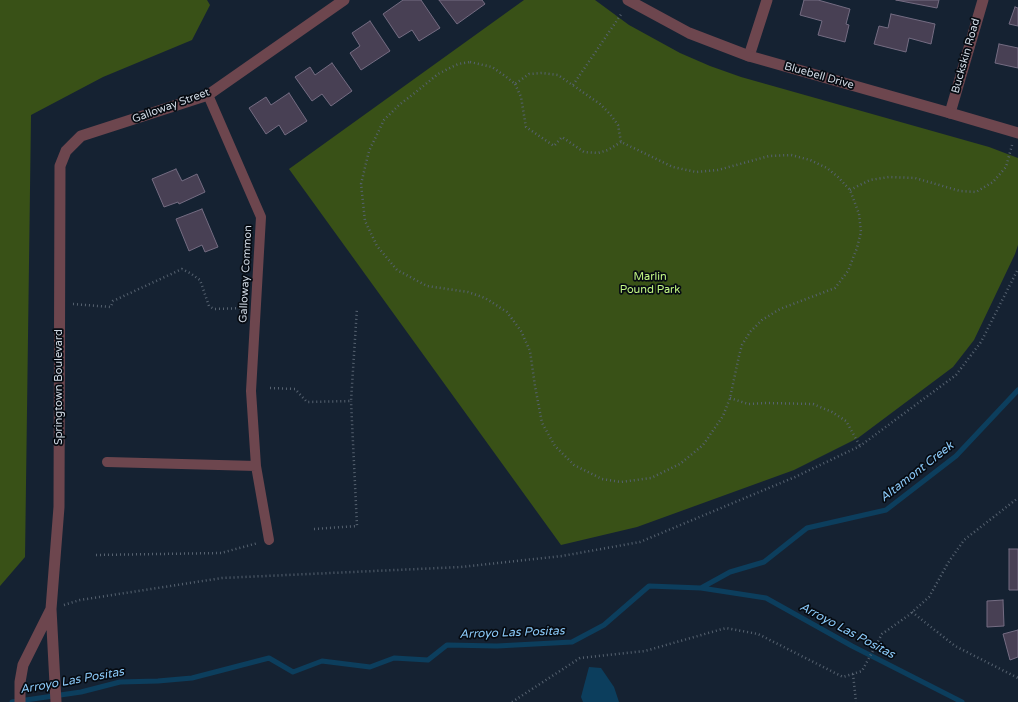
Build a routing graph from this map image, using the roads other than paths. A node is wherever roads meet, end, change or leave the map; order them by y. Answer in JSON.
{"nodes":[{"id":1,"x":767,"y":0,"type":"edge"},
{"id":2,"x":983,"y":0,"type":"edge"},
{"id":3,"x":629,"y":1,"type":"edge"},
{"id":4,"x":338,"y":2,"type":"edge"},
{"id":5,"x":749,"y":56,"type":"junction"},
{"id":6,"x":208,"y":95,"type":"junction"},
{"id":7,"x":950,"y":113,"type":"junction"},
{"id":8,"x":1016,"y":133,"type":"edge"},
{"id":9,"x":60,"y":166,"type":"joint"},
{"id":10,"x":107,"y":462,"type":"dead end"},
{"id":11,"x":256,"y":466,"type":"junction"},
{"id":12,"x":269,"y":540,"type":"road end"},
{"id":13,"x":51,"y":609,"type":"junction"},
{"id":14,"x":20,"y":702,"type":"edge"},
{"id":15,"x":56,"y":702,"type":"edge"}],
"edges":[{"from":1,"to":5,"type":"street"},
{"from":2,"to":7,"type":"street","name":"Buckskin Road"},
{"from":3,"to":5,"type":"street","name":"Bluebell Drive"},
{"from":4,"to":6,"type":"street","name":"Galloway Street"},
{"from":5,"to":7,"type":"street","name":"Bluebell Drive"},
{"from":6,"to":9,"type":"street","name":"Galloway Street"},
{"from":6,"to":11,"type":"lane","name":"Galloway Common"},
{"from":7,"to":8,"type":"street","name":"Bluebell Drive"},
{"from":9,"to":13,"type":"street","name":"Springtown Boulevard"},
{"from":10,"to":11,"type":"lane"},
{"from":11,"to":12,"type":"lane","name":"Galloway Common"},
{"from":13,"to":14,"type":"street","name":"Springtown Boulevard"},
{"from":13,"to":15,"type":"street","name":"Springtown Boulevard"}]}
